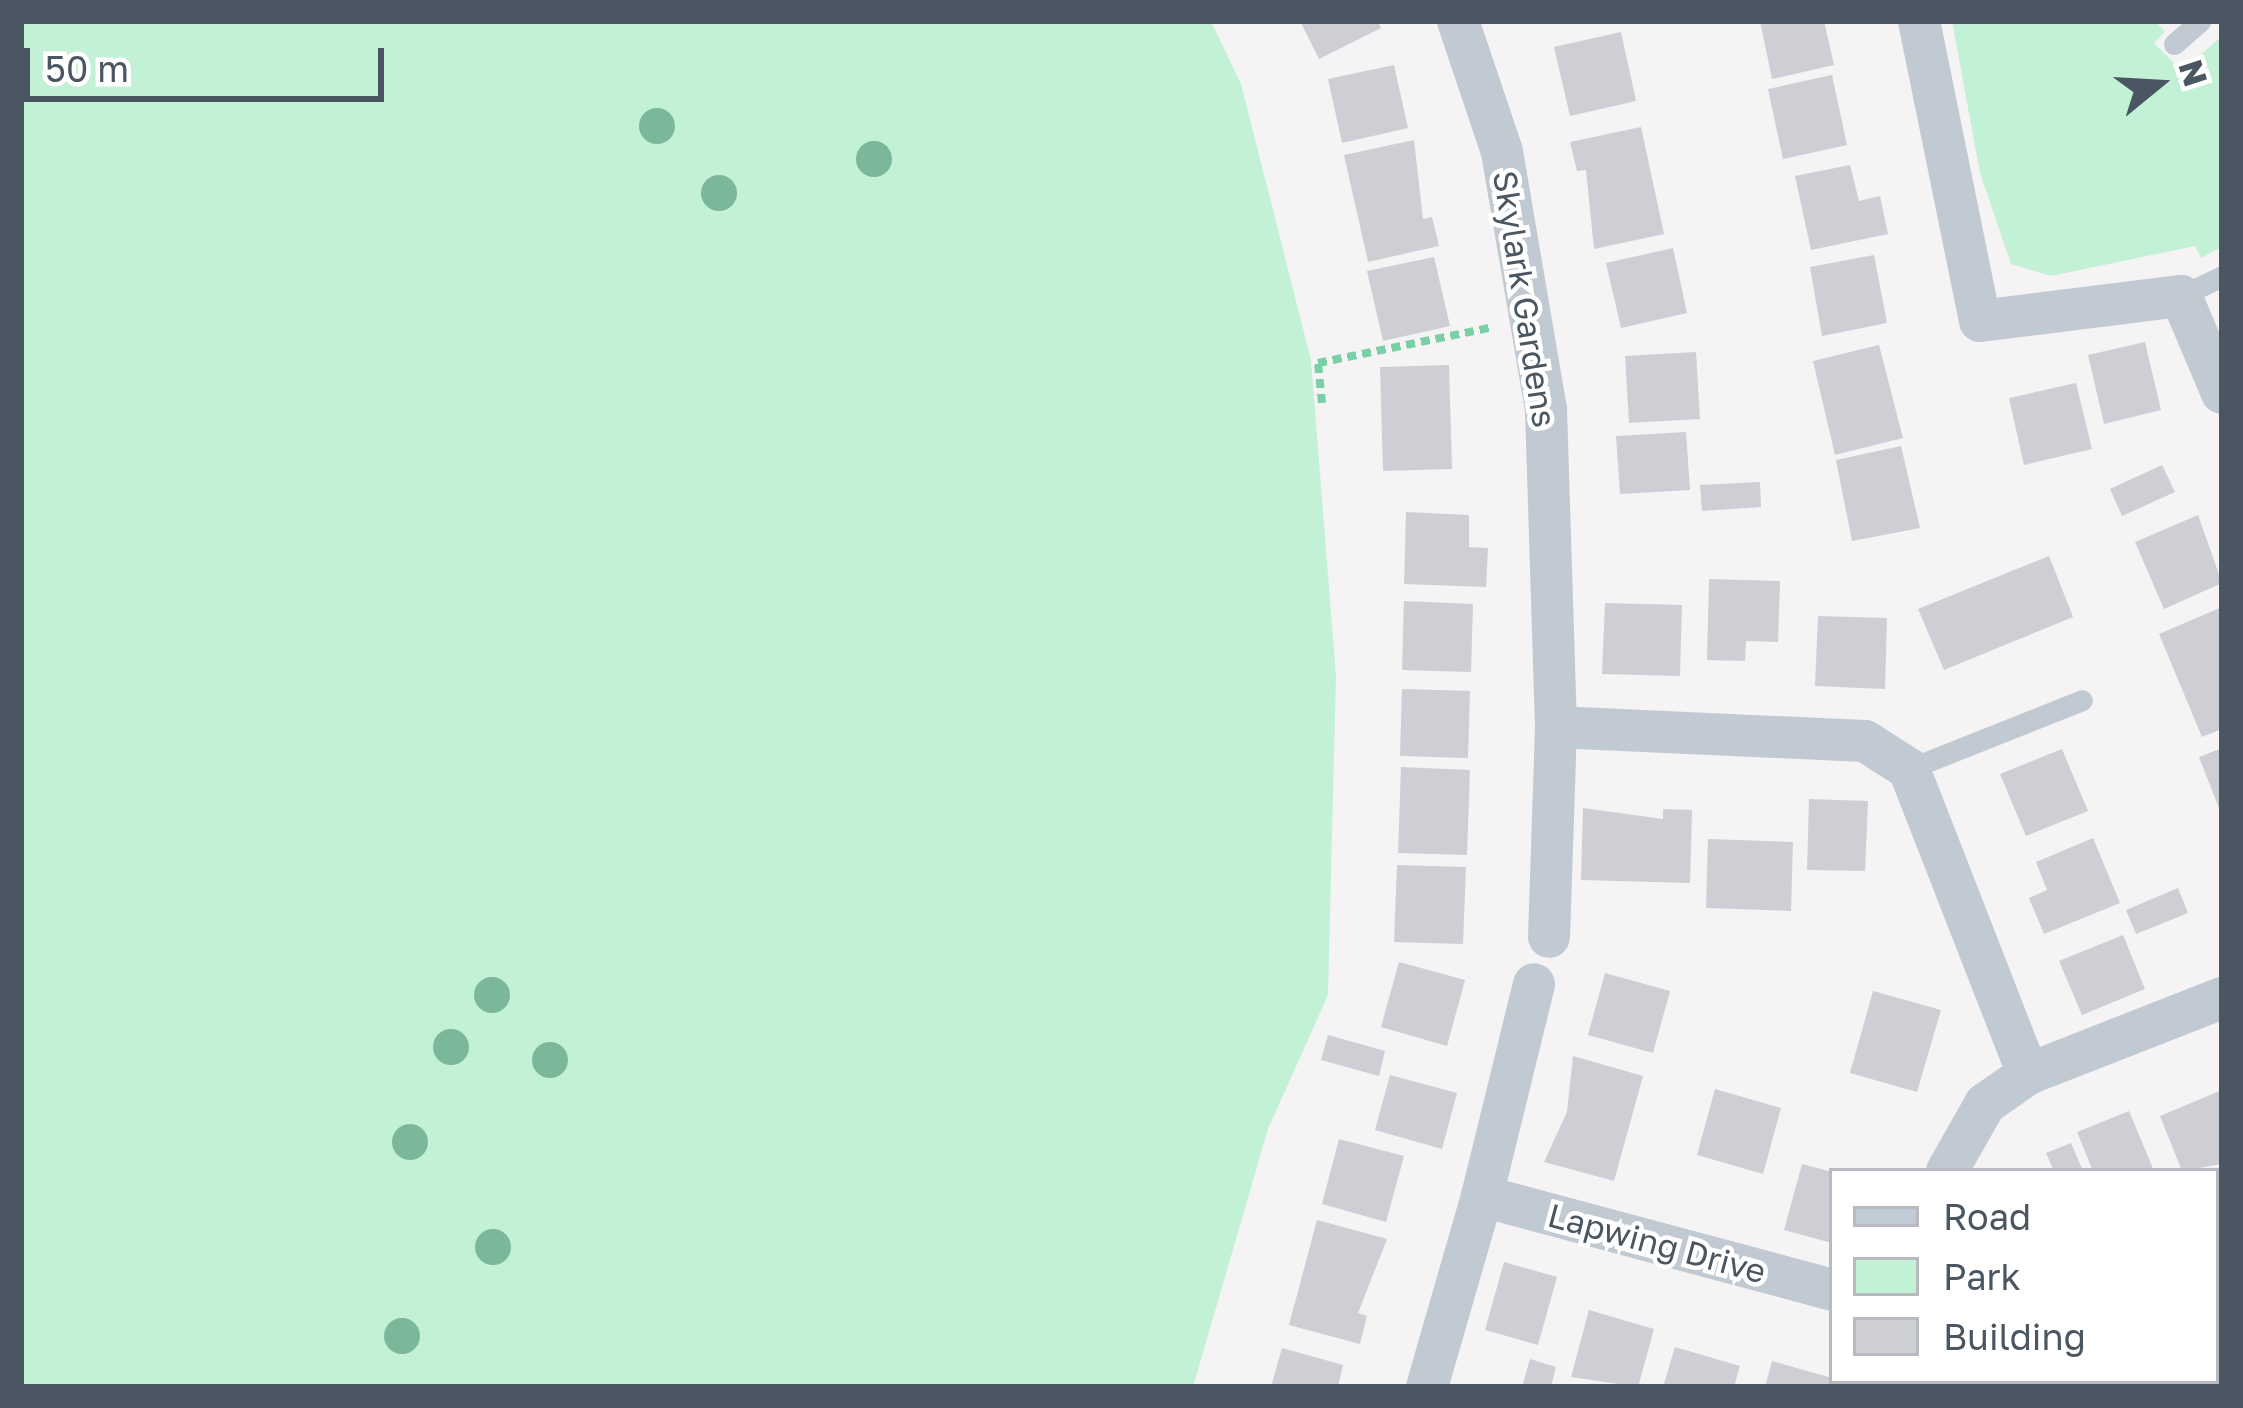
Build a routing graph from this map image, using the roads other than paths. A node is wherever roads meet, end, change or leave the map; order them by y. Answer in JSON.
{"nodes":[{"id":1,"x":1458,"y":21,"type":"edge"},
{"id":2,"x":1919,"y":21,"type":"edge"},
{"id":3,"x":2200,"y":21,"type":"edge"},
{"id":4,"x":2174,"y":44,"type":"dead end"},
{"id":5,"x":2222,"y":276,"type":"edge"},
{"id":6,"x":2181,"y":296,"type":"junction"},
{"id":7,"x":2222,"y":393,"type":"edge"},
{"id":8,"x":2082,"y":700,"type":"dead end"},
{"id":9,"x":1556,"y":728,"type":"junction"},
{"id":10,"x":1909,"y":769,"type":"junction"},
{"id":11,"x":1549,"y":937,"type":"dead end"},
{"id":12,"x":1534,"y":984,"type":"dead end"},
{"id":13,"x":2222,"y":998,"type":"edge"},
{"id":14,"x":2028,"y":1074,"type":"junction"},
{"id":15,"x":1948,"y":1168,"type":"edge"},
{"id":16,"x":1482,"y":1196,"type":"junction"},
{"id":17,"x":1829,"y":1289,"type":"edge"},
{"id":18,"x":1426,"y":1387,"type":"edge"}],
"edges":[{"from":1,"to":9,"type":"street","name":"Skylark Gardens"},
{"from":2,"to":6,"type":"street"},
{"from":3,"to":4,"type":"lane"},
{"from":5,"to":6,"type":"lane"},
{"from":6,"to":7,"type":"street"},
{"from":8,"to":10,"type":"lane"},
{"from":9,"to":10,"type":"street"},
{"from":9,"to":11,"type":"street","name":"Skylark Gardens"},
{"from":10,"to":14,"type":"street"},
{"from":12,"to":16,"type":"street"},
{"from":13,"to":14,"type":"street"},
{"from":14,"to":15,"type":"street"},
{"from":16,"to":17,"type":"street","name":"Lapwing Drive"},
{"from":16,"to":18,"type":"street"}]}
